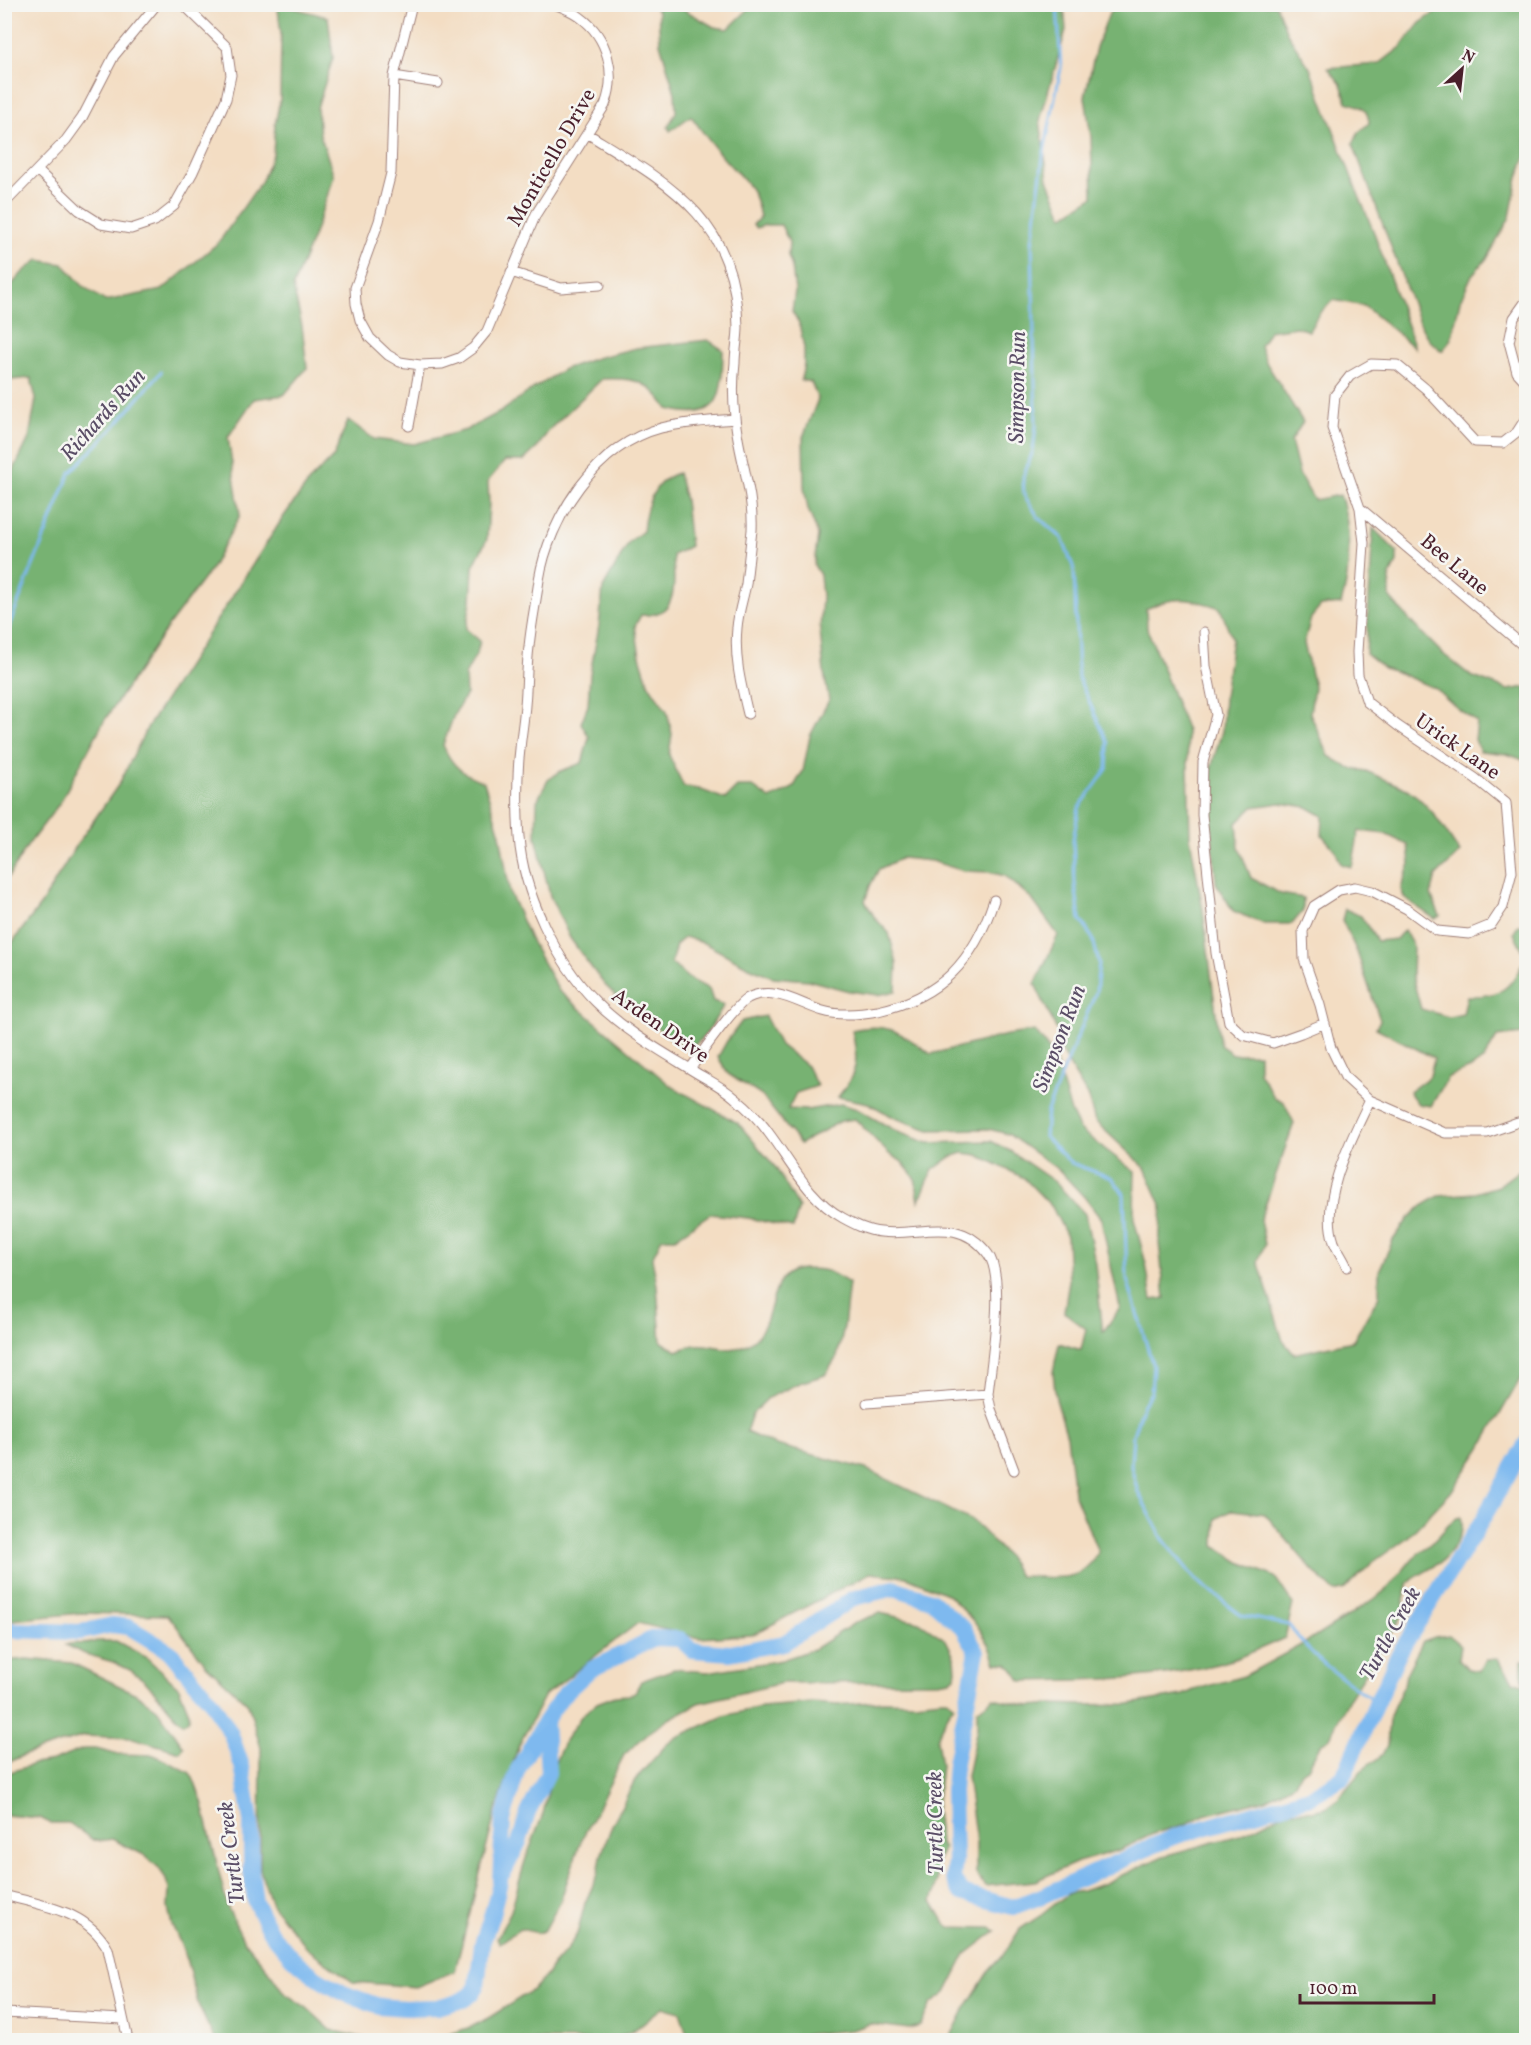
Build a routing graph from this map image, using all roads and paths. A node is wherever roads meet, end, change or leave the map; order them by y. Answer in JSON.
{"nodes":[{"id":1,"x":9,"y":4,"type":"edge"},
{"id":2,"x":157,"y":4,"type":"edge"},
{"id":3,"x":183,"y":4,"type":"edge"},
{"id":4,"x":412,"y":4,"type":"edge"},
{"id":5,"x":555,"y":4,"type":"edge"},
{"id":6,"x":4,"y":13,"type":"edge"},
{"id":7,"x":394,"y":76,"type":"junction"},
{"id":8,"x":438,"y":82,"type":"dead end"},
{"id":9,"x":588,"y":134,"type":"junction"},
{"id":10,"x":38,"y":171,"type":"junction"},
{"id":11,"x":4,"y":204,"type":"edge"},
{"id":12,"x":511,"y":272,"type":"junction"},
{"id":13,"x":600,"y":285,"type":"dead end"},
{"id":14,"x":1527,"y":301,"type":"edge"},
{"id":15,"x":420,"y":364,"type":"junction"},
{"id":16,"x":1527,"y":382,"type":"edge"},
{"id":17,"x":1527,"y":417,"type":"edge"},
{"id":18,"x":735,"y":419,"type":"junction"},
{"id":19,"x":410,"y":426,"type":"dead end"},
{"id":20,"x":1360,"y":508,"type":"junction"},
{"id":21,"x":1204,"y":632,"type":"dead end"},
{"id":22,"x":1527,"y":648,"type":"edge"},
{"id":23,"x":748,"y":714,"type":"dead end"},
{"id":24,"x":994,"y":900,"type":"dead end"},
{"id":25,"x":1324,"y":1023,"type":"junction"},
{"id":26,"x":690,"y":1069,"type":"junction"},
{"id":27,"x":1370,"y":1100,"type":"junction"},
{"id":28,"x":1518,"y":1122,"type":"dead end"},
{"id":29,"x":1347,"y":1266,"type":"dead end"},
{"id":30,"x":988,"y":1394,"type":"junction"},
{"id":31,"x":867,"y":1403,"type":"dead end"},
{"id":32,"x":1014,"y":1470,"type":"dead end"},
{"id":33,"x":4,"y":1895,"type":"edge"},
{"id":34,"x":4,"y":2013,"type":"edge"},
{"id":35,"x":123,"y":2019,"type":"junction"},
{"id":36,"x":128,"y":2040,"type":"edge"}],
"edges":[{"from":1,"to":6,"type":"street"},
{"from":2,"to":10,"type":"street"},
{"from":3,"to":10,"type":"street"},
{"from":4,"to":7,"type":"street","name":"Monticello Drive"},
{"from":5,"to":9,"type":"street","name":"Monticello Drive"},
{"from":7,"to":8,"type":"street"},
{"from":7,"to":15,"type":"street","name":"Monticello Drive"},
{"from":9,"to":12,"type":"street","name":"Monticello Drive"},
{"from":9,"to":18,"type":"street"},
{"from":10,"to":11,"type":"street"},
{"from":12,"to":13,"type":"street"},
{"from":12,"to":15,"type":"street","name":"Monticello Drive"},
{"from":14,"to":16,"type":"street"},
{"from":15,"to":19,"type":"street"},
{"from":17,"to":20,"type":"street","name":"Urick Lane"},
{"from":18,"to":23,"type":"street"},
{"from":18,"to":26,"type":"street","name":"Arden Drive"},
{"from":20,"to":22,"type":"street","name":"Bee Lane"},
{"from":20,"to":25,"type":"street","name":"Urick Lane"},
{"from":21,"to":25,"type":"street"},
{"from":24,"to":26,"type":"street"},
{"from":25,"to":27,"type":"street","name":"Urick Lane"},
{"from":26,"to":30,"type":"street","name":"Arden Drive"},
{"from":27,"to":28,"type":"street","name":"Urick Lane"},
{"from":27,"to":29,"type":"street"},
{"from":30,"to":31,"type":"street"},
{"from":30,"to":32,"type":"street","name":"Arden Drive"},
{"from":33,"to":35,"type":"street"},
{"from":34,"to":35,"type":"street"},
{"from":35,"to":36,"type":"street"}]}
